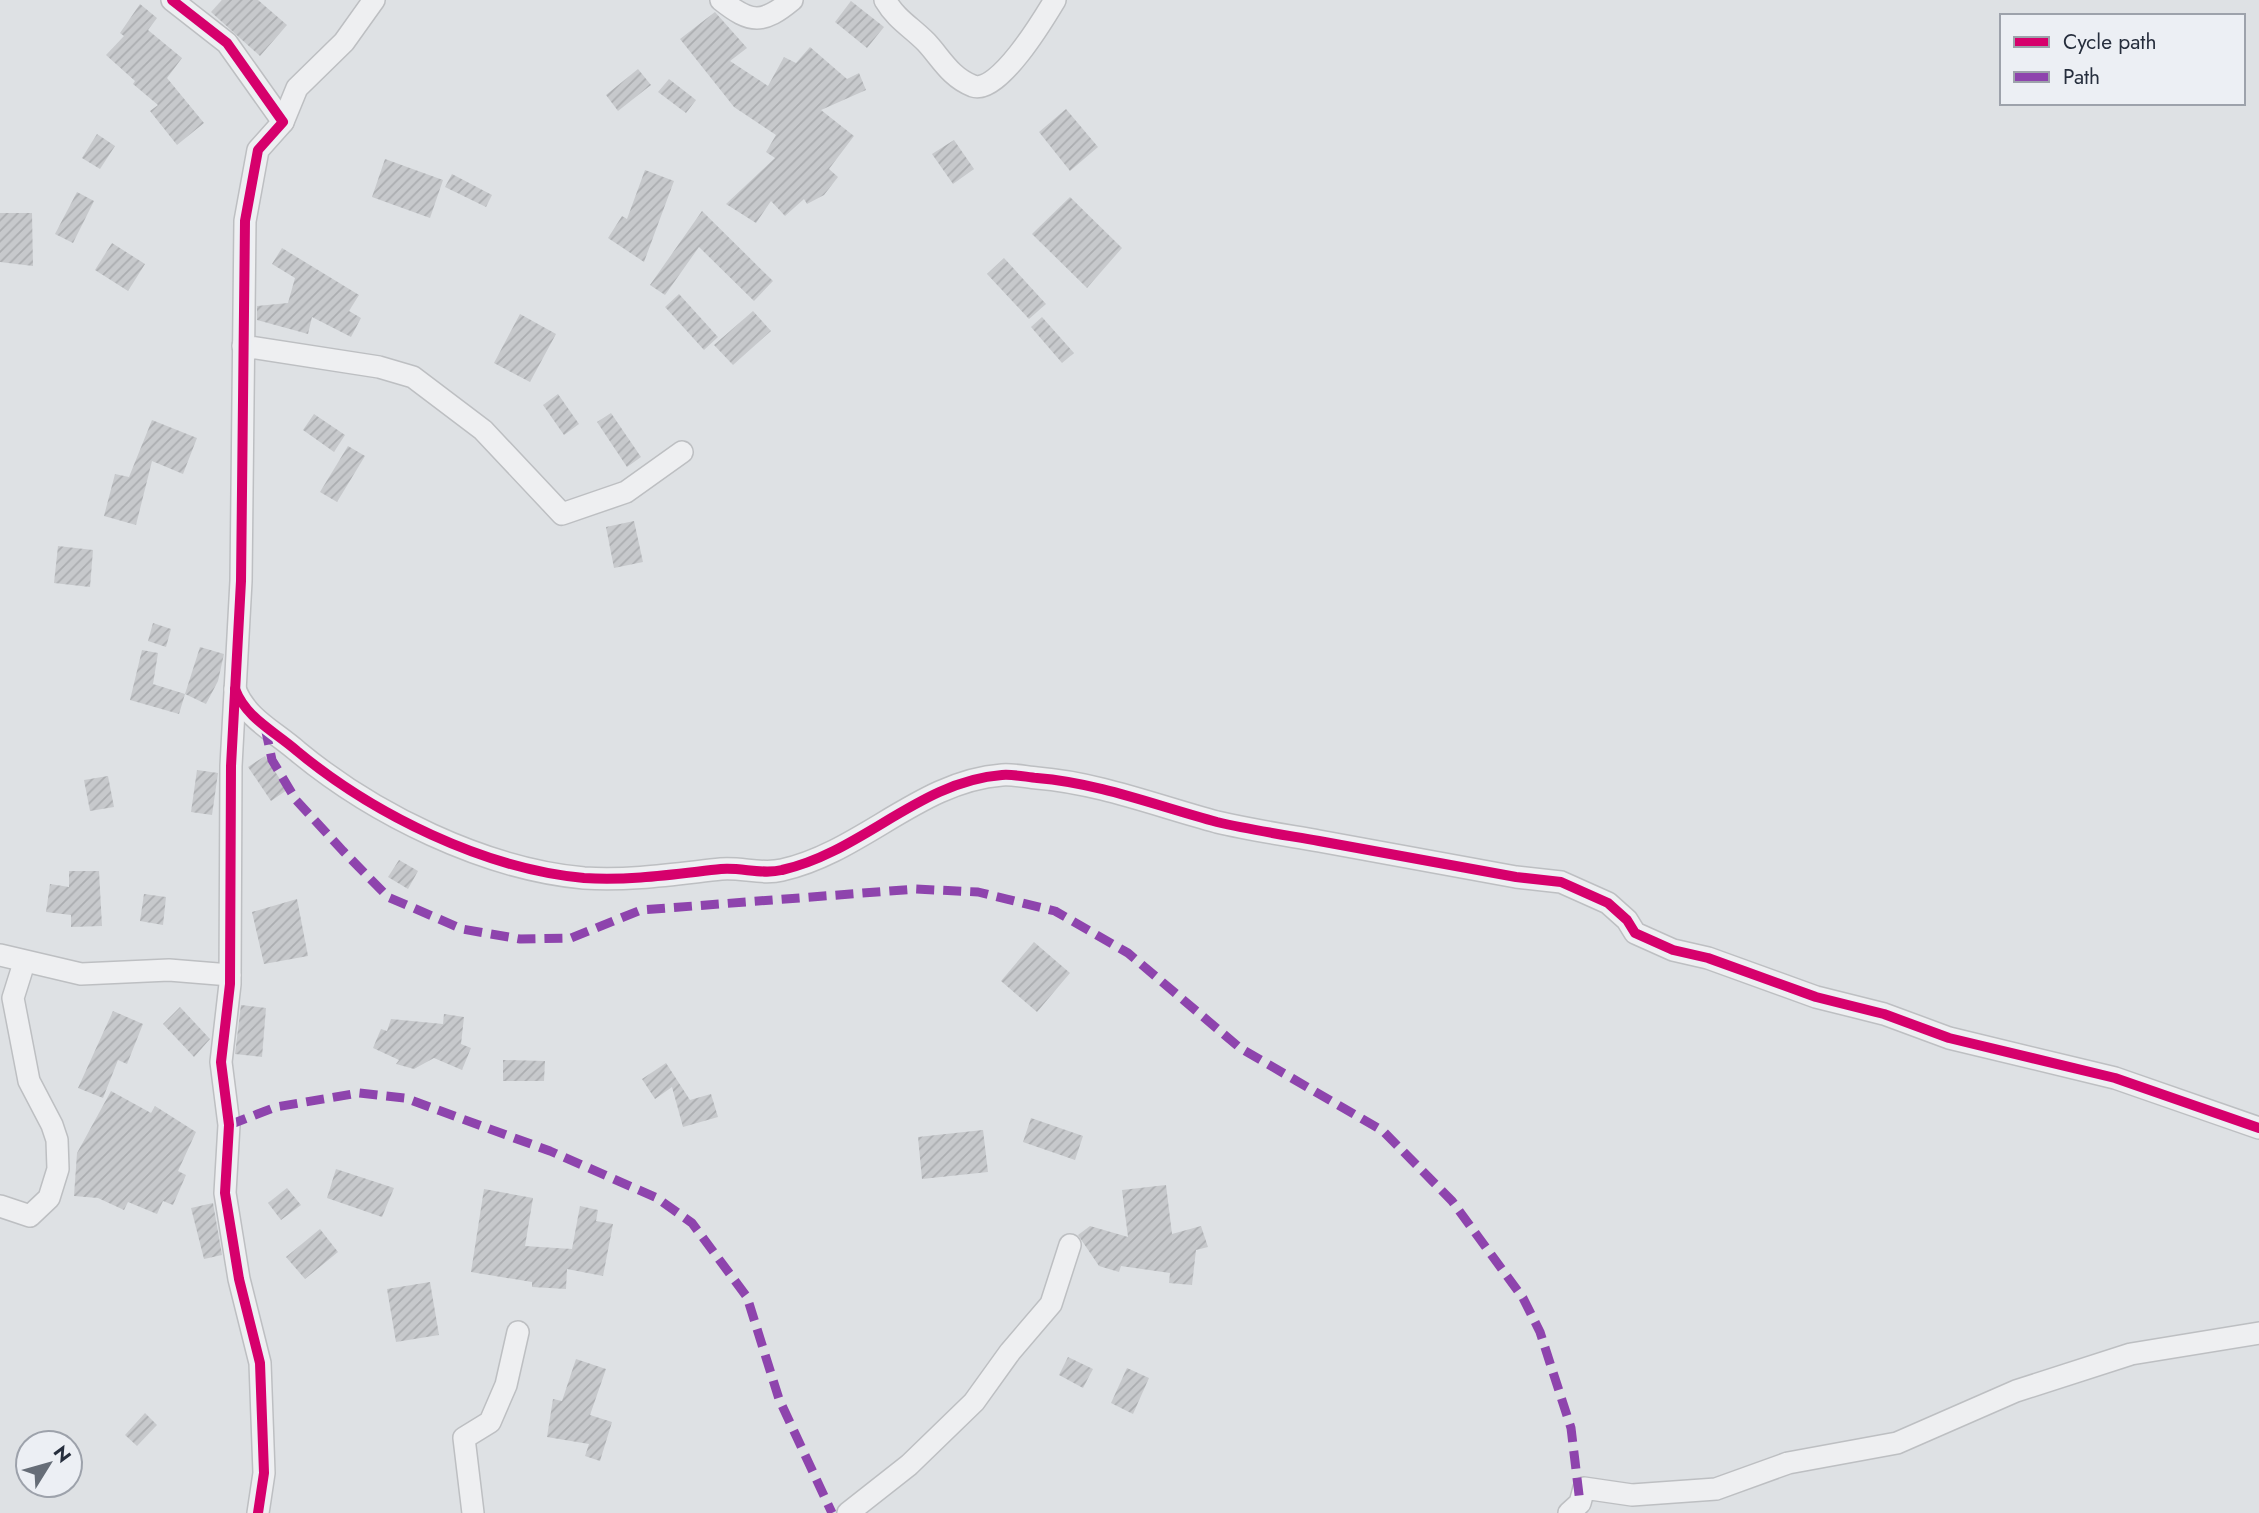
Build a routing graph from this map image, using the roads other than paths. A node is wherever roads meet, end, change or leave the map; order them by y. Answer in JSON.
{"nodes":[{"id":1,"x":172,"y":0,"type":"edge"},
{"id":2,"x":374,"y":0,"type":"edge"},
{"id":3,"x":721,"y":0,"type":"edge"},
{"id":4,"x":792,"y":0,"type":"edge"},
{"id":5,"x":885,"y":0,"type":"edge"},
{"id":6,"x":1055,"y":0,"type":"edge"},
{"id":7,"x":283,"y":122,"type":"junction"},
{"id":8,"x":243,"y":346,"type":"junction"},
{"id":9,"x":682,"y":452,"type":"dead end"},
{"id":10,"x":235,"y":689,"type":"junction"},
{"id":11,"x":0,"y":955,"type":"edge"},
{"id":12,"x":24,"y":962,"type":"junction"},
{"id":13,"x":230,"y":975,"type":"junction"},
{"id":14,"x":2259,"y":1128,"type":"edge"},
{"id":15,"x":0,"y":1206,"type":"edge"},
{"id":16,"x":1070,"y":1245,"type":"dead end"},
{"id":17,"x":517,"y":1332,"type":"dead end"},
{"id":18,"x":2259,"y":1333,"type":"edge"},
{"id":19,"x":258,"y":1513,"type":"edge"},
{"id":20,"x":473,"y":1513,"type":"edge"},
{"id":21,"x":848,"y":1513,"type":"edge"},
{"id":22,"x":1569,"y":1513,"type":"edge"}],
"edges":[{"from":1,"to":7,"type":"street"},
{"from":2,"to":7,"type":"street"},
{"from":3,"to":4,"type":"street"},
{"from":5,"to":6,"type":"street"},
{"from":7,"to":8,"type":"street"},
{"from":8,"to":9,"type":"street"},
{"from":8,"to":10,"type":"street"},
{"from":10,"to":13,"type":"street"},
{"from":10,"to":14,"type":"street"},
{"from":11,"to":12,"type":"street"},
{"from":12,"to":13,"type":"street"},
{"from":12,"to":15,"type":"street"},
{"from":13,"to":19,"type":"street"},
{"from":16,"to":21,"type":"street"},
{"from":17,"to":20,"type":"street"},
{"from":18,"to":22,"type":"street"}]}
